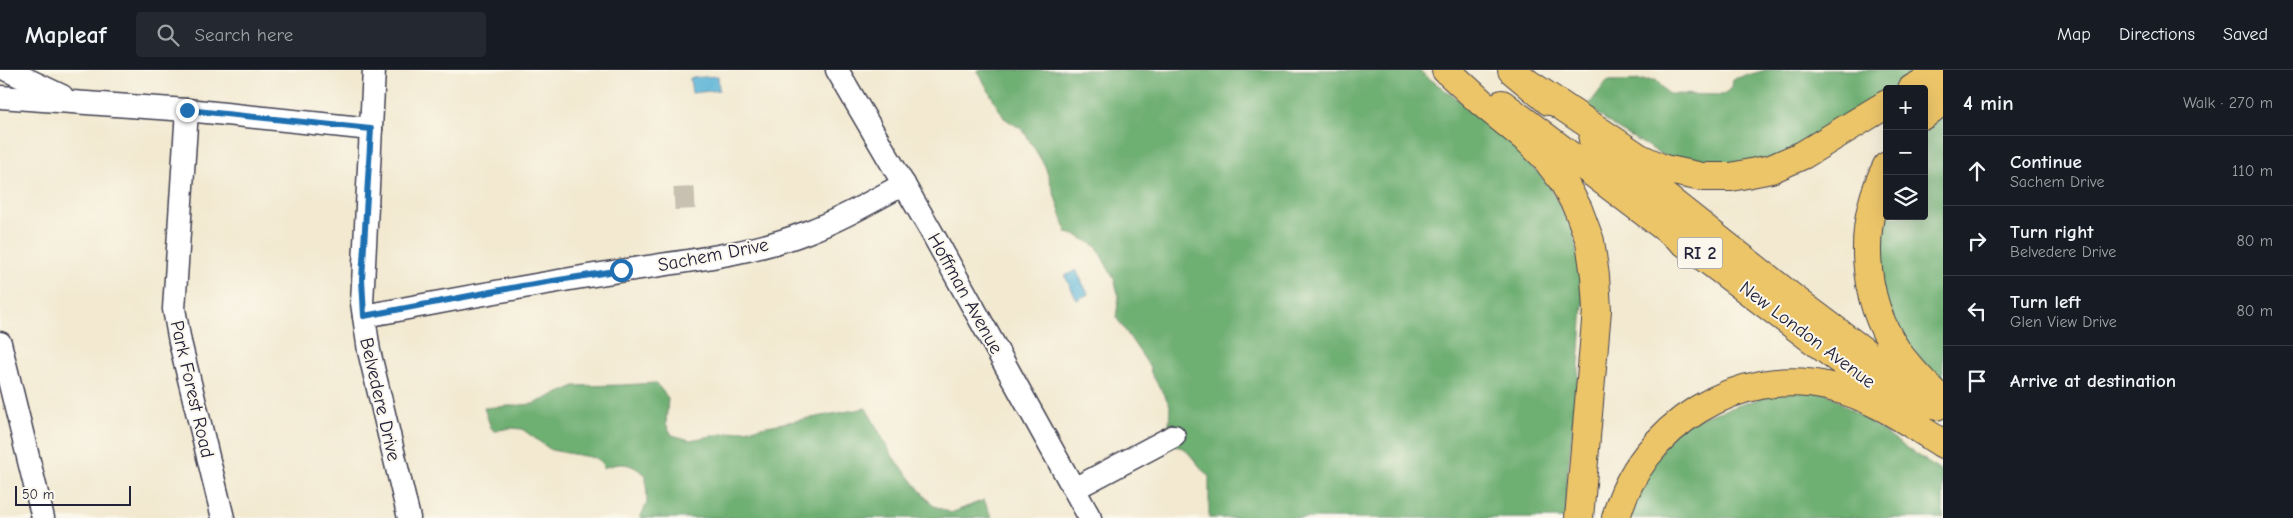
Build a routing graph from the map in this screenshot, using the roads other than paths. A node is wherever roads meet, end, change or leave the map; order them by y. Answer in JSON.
{"nodes":[{"id":1,"x":6,"y":70,"type":"edge"},
{"id":2,"x":374,"y":70,"type":"edge"},
{"id":3,"x":837,"y":70,"type":"edge"},
{"id":4,"x":1446,"y":70,"type":"edge"},
{"id":5,"x":1454,"y":70,"type":"edge"},
{"id":6,"x":1943,"y":71,"type":"edge"},
{"id":7,"x":1522,"y":78,"type":"edge"},
{"id":8,"x":1919,"y":85,"type":"edge"},
{"id":9,"x":0,"y":97,"type":"edge"},
{"id":10,"x":72,"y":100,"type":"junction"},
{"id":11,"x":1943,"y":100,"type":"edge"},
{"id":12,"x":1883,"y":106,"type":"edge"},
{"id":13,"x":187,"y":110,"type":"junction"},
{"id":14,"x":1928,"y":112,"type":"edge"},
{"id":15,"x":371,"y":129,"type":"junction"},
{"id":16,"x":1883,"y":175,"type":"edge"},
{"id":17,"x":904,"y":184,"type":"junction"},
{"id":18,"x":364,"y":316,"type":"junction"},
{"id":19,"x":0,"y":343,"type":"edge"},
{"id":20,"x":1943,"y":402,"type":"edge"},
{"id":21,"x":1943,"y":412,"type":"edge"},
{"id":22,"x":1174,"y":436,"type":"dead end"},
{"id":23,"x":1943,"y":440,"type":"edge"},
{"id":24,"x":1943,"y":444,"type":"edge"},
{"id":25,"x":1074,"y":488,"type":"junction"},
{"id":26,"x":43,"y":518,"type":"edge"},
{"id":27,"x":223,"y":518,"type":"edge"},
{"id":28,"x":409,"y":518,"type":"edge"},
{"id":29,"x":1090,"y":518,"type":"edge"},
{"id":30,"x":1579,"y":518,"type":"edge"},
{"id":31,"x":1616,"y":518,"type":"edge"}],
"edges":[{"from":1,"to":10,"type":"street"},
{"from":2,"to":15,"type":"street","name":"Belvedere Drive"},
{"from":3,"to":17,"type":"street","name":"Hoffman Avenue"},
{"from":4,"to":30,"type":"main road"},
{"from":5,"to":23,"type":"main road","name":"New London Avenue","number":"RI 2"},
{"from":6,"to":8,"type":"main road"},
{"from":7,"to":12,"type":"main road"},
{"from":7,"to":21,"type":"main road","name":"New London Avenue","number":"RI 2"},
{"from":9,"to":10,"type":"street"},
{"from":10,"to":13,"type":"street"},
{"from":11,"to":14,"type":"main road"},
{"from":13,"to":15,"type":"street"},
{"from":13,"to":27,"type":"street","name":"Park Forest Road"},
{"from":15,"to":18,"type":"street","name":"Belvedere Drive"},
{"from":16,"to":20,"type":"main road"},
{"from":17,"to":18,"type":"street","name":"Sachem Drive"},
{"from":17,"to":25,"type":"street","name":"Hoffman Avenue"},
{"from":18,"to":28,"type":"street","name":"Belvedere Drive"},
{"from":19,"to":26,"type":"street"},
{"from":22,"to":25,"type":"street"},
{"from":24,"to":31,"type":"main road"},
{"from":25,"to":29,"type":"street","name":"Hoffman Avenue"}]}
